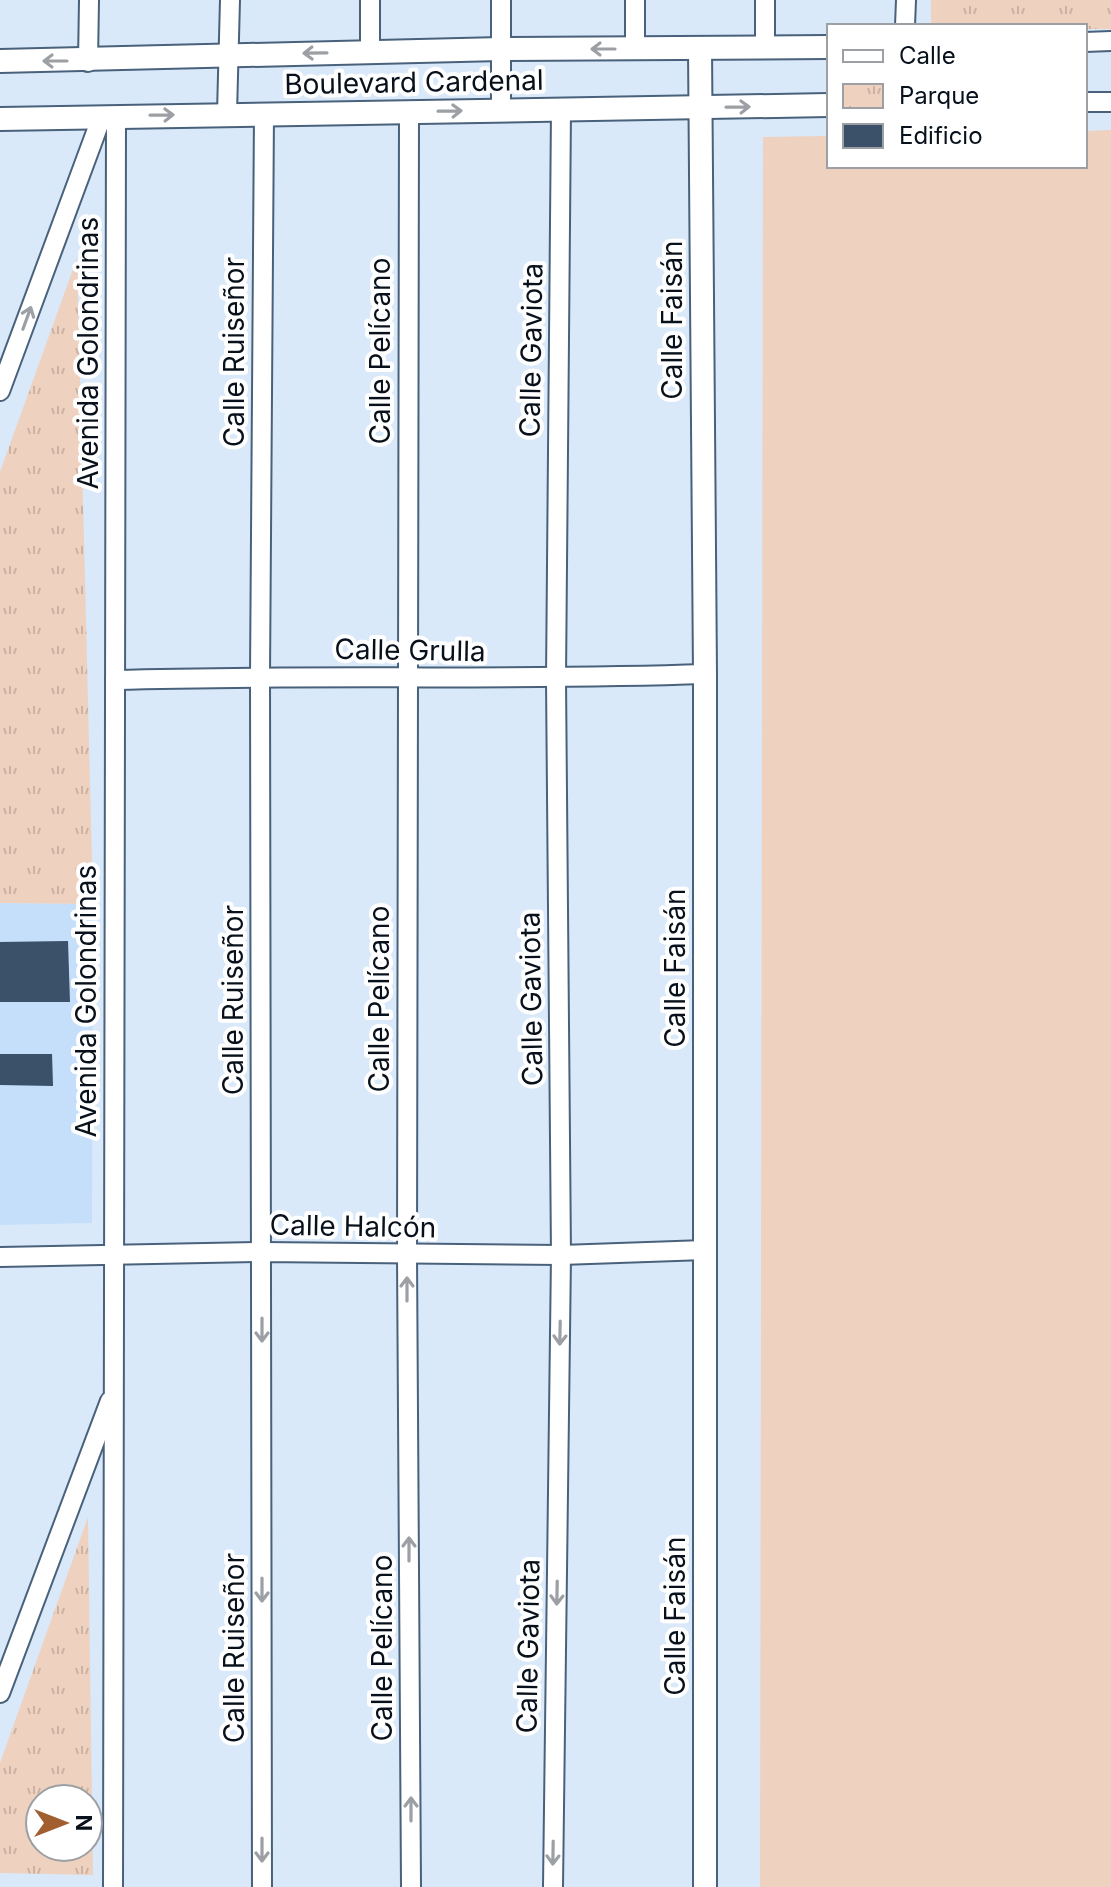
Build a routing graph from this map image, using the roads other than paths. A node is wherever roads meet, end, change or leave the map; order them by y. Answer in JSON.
{"nodes":[{"id":1,"x":89,"y":0,"type":"edge"},
{"id":2,"x":230,"y":0,"type":"edge"},
{"id":3,"x":370,"y":0,"type":"edge"},
{"id":4,"x":501,"y":0,"type":"edge"},
{"id":5,"x":635,"y":0,"type":"edge"},
{"id":6,"x":765,"y":0,"type":"edge"},
{"id":7,"x":906,"y":0,"type":"edge"},
{"id":8,"x":905,"y":24,"type":"edge"},
{"id":9,"x":1111,"y":41,"type":"edge"},
{"id":10,"x":1087,"y":42,"type":"edge"},
{"id":11,"x":765,"y":47,"type":"junction"},
{"id":12,"x":827,"y":47,"type":"edge"},
{"id":13,"x":635,"y":48,"type":"junction"},
{"id":14,"x":700,"y":48,"type":"junction"},
{"id":15,"x":501,"y":49,"type":"junction"},
{"id":16,"x":370,"y":51,"type":"junction"},
{"id":17,"x":228,"y":55,"type":"junction"},
{"id":18,"x":0,"y":61,"type":"edge"},
{"id":19,"x":88,"y":62,"type":"junction"},
{"id":20,"x":1087,"y":102,"type":"edge"},
{"id":21,"x":1111,"y":102,"type":"edge"},
{"id":22,"x":827,"y":105,"type":"edge"},
{"id":23,"x":700,"y":108,"type":"junction"},
{"id":24,"x":561,"y":110,"type":"junction"},
{"id":25,"x":501,"y":111,"type":"junction"},
{"id":26,"x":409,"y":112,"type":"junction"},
{"id":27,"x":227,"y":113,"type":"junction"},
{"id":28,"x":264,"y":113,"type":"junction"},
{"id":29,"x":109,"y":116,"type":"junction"},
{"id":30,"x":0,"y":119,"type":"edge"},
{"id":31,"x":0,"y":391,"type":"edge"},
{"id":32,"x":705,"y":674,"type":"junction"},
{"id":33,"x":260,"y":676,"type":"junction"},
{"id":34,"x":406,"y":679,"type":"junction"},
{"id":35,"x":556,"y":679,"type":"junction"},
{"id":36,"x":115,"y":680,"type":"junction"},
{"id":37,"x":705,"y":1250,"type":"junction"},
{"id":38,"x":262,"y":1252,"type":"junction"},
{"id":39,"x":407,"y":1255,"type":"junction"},
{"id":40,"x":561,"y":1255,"type":"junction"},
{"id":41,"x":114,"y":1256,"type":"junction"},
{"id":42,"x":0,"y":1257,"type":"edge"},
{"id":43,"x":114,"y":1391,"type":"junction"},
{"id":44,"x":0,"y":1693,"type":"edge"},
{"id":45,"x":113,"y":1887,"type":"edge"},
{"id":46,"x":262,"y":1887,"type":"edge"},
{"id":47,"x":411,"y":1887,"type":"edge"},
{"id":48,"x":553,"y":1887,"type":"edge"},
{"id":49,"x":705,"y":1887,"type":"edge"}],
"edges":[{"from":1,"to":19,"type":"street"},
{"from":2,"to":17,"type":"street"},
{"from":3,"to":16,"type":"street"},
{"from":4,"to":15,"type":"street"},
{"from":5,"to":13,"type":"street"},
{"from":6,"to":11,"type":"street"},
{"from":7,"to":8,"type":"street"},
{"from":9,"to":10,"type":"street"},
{"from":11,"to":12,"type":"street","name":"Boulevard Cardenal"},
{"from":11,"to":14,"type":"street","name":"Boulevard Cardenal"},
{"from":13,"to":14,"type":"street","name":"Boulevard Cardenal"},
{"from":13,"to":15,"type":"street","name":"Boulevard Cardenal","one_way":true},
{"from":14,"to":23,"type":"street","name":"Calle Faisán"},
{"from":15,"to":16,"type":"street","name":"Boulevard Cardenal"},
{"from":15,"to":25,"type":"street"},
{"from":16,"to":17,"type":"street","name":"Boulevard Cardenal","one_way":true},
{"from":17,"to":19,"type":"street","name":"Boulevard Cardenal"},
{"from":17,"to":27,"type":"street"},
{"from":19,"to":18,"type":"street","name":"Boulevard Cardenal","one_way":true},
{"from":20,"to":21,"type":"street"},
{"from":23,"to":22,"type":"street","name":"Boulevard Cardenal","one_way":true},
{"from":23,"to":24,"type":"street","name":"Boulevard Cardenal"},
{"from":23,"to":32,"type":"street","name":"Calle Faisán"},
{"from":24,"to":25,"type":"street","name":"Boulevard Cardenal"},
{"from":24,"to":35,"type":"street","name":"Calle Gaviota"},
{"from":26,"to":25,"type":"street","name":"Boulevard Cardenal","one_way":true},
{"from":26,"to":28,"type":"street","name":"Boulevard Cardenal"},
{"from":26,"to":34,"type":"street","name":"Calle Pelícano"},
{"from":27,"to":28,"type":"street","name":"Boulevard Cardenal"},
{"from":29,"to":27,"type":"street","name":"Boulevard Cardenal","one_way":true},
{"from":28,"to":33,"type":"street","name":"Calle Ruiseñor"},
{"from":29,"to":30,"type":"street","name":"Boulevard Cardenal"},
{"from":31,"to":29,"type":"street","one_way":true},
{"from":29,"to":36,"type":"street","name":"Avenida Golondrinas"},
{"from":32,"to":35,"type":"street","name":"Calle Grulla"},
{"from":32,"to":37,"type":"street","name":"Calle Faisán"},
{"from":33,"to":34,"type":"street","name":"Calle Grulla"},
{"from":33,"to":36,"type":"street","name":"Calle Grulla"},
{"from":33,"to":38,"type":"street","name":"Calle Ruiseñor"},
{"from":34,"to":35,"type":"street","name":"Calle Grulla"},
{"from":34,"to":39,"type":"street","name":"Calle Pelícano"},
{"from":35,"to":40,"type":"street","name":"Calle Gaviota"},
{"from":36,"to":41,"type":"street","name":"Avenida Golondrinas"},
{"from":37,"to":40,"type":"street","name":"Calle Halcón"},
{"from":37,"to":49,"type":"street","name":"Calle Faisán"},
{"from":38,"to":39,"type":"street","name":"Calle Halcón"},
{"from":38,"to":41,"type":"street","name":"Calle Halcón"},
{"from":38,"to":46,"type":"street","name":"Calle Ruiseñor","one_way":true},
{"from":39,"to":40,"type":"street","name":"Calle Halcón"},
{"from":47,"to":39,"type":"street","name":"Calle Pelícano","one_way":true},
{"from":40,"to":48,"type":"street","name":"Calle Gaviota","one_way":true},
{"from":41,"to":42,"type":"street","name":"Calle Halcón"},
{"from":41,"to":43,"type":"street","name":"Avenida Golondrinas"},
{"from":43,"to":44,"type":"street"},
{"from":43,"to":45,"type":"street","name":"Avenida Golondrinas"}]}
